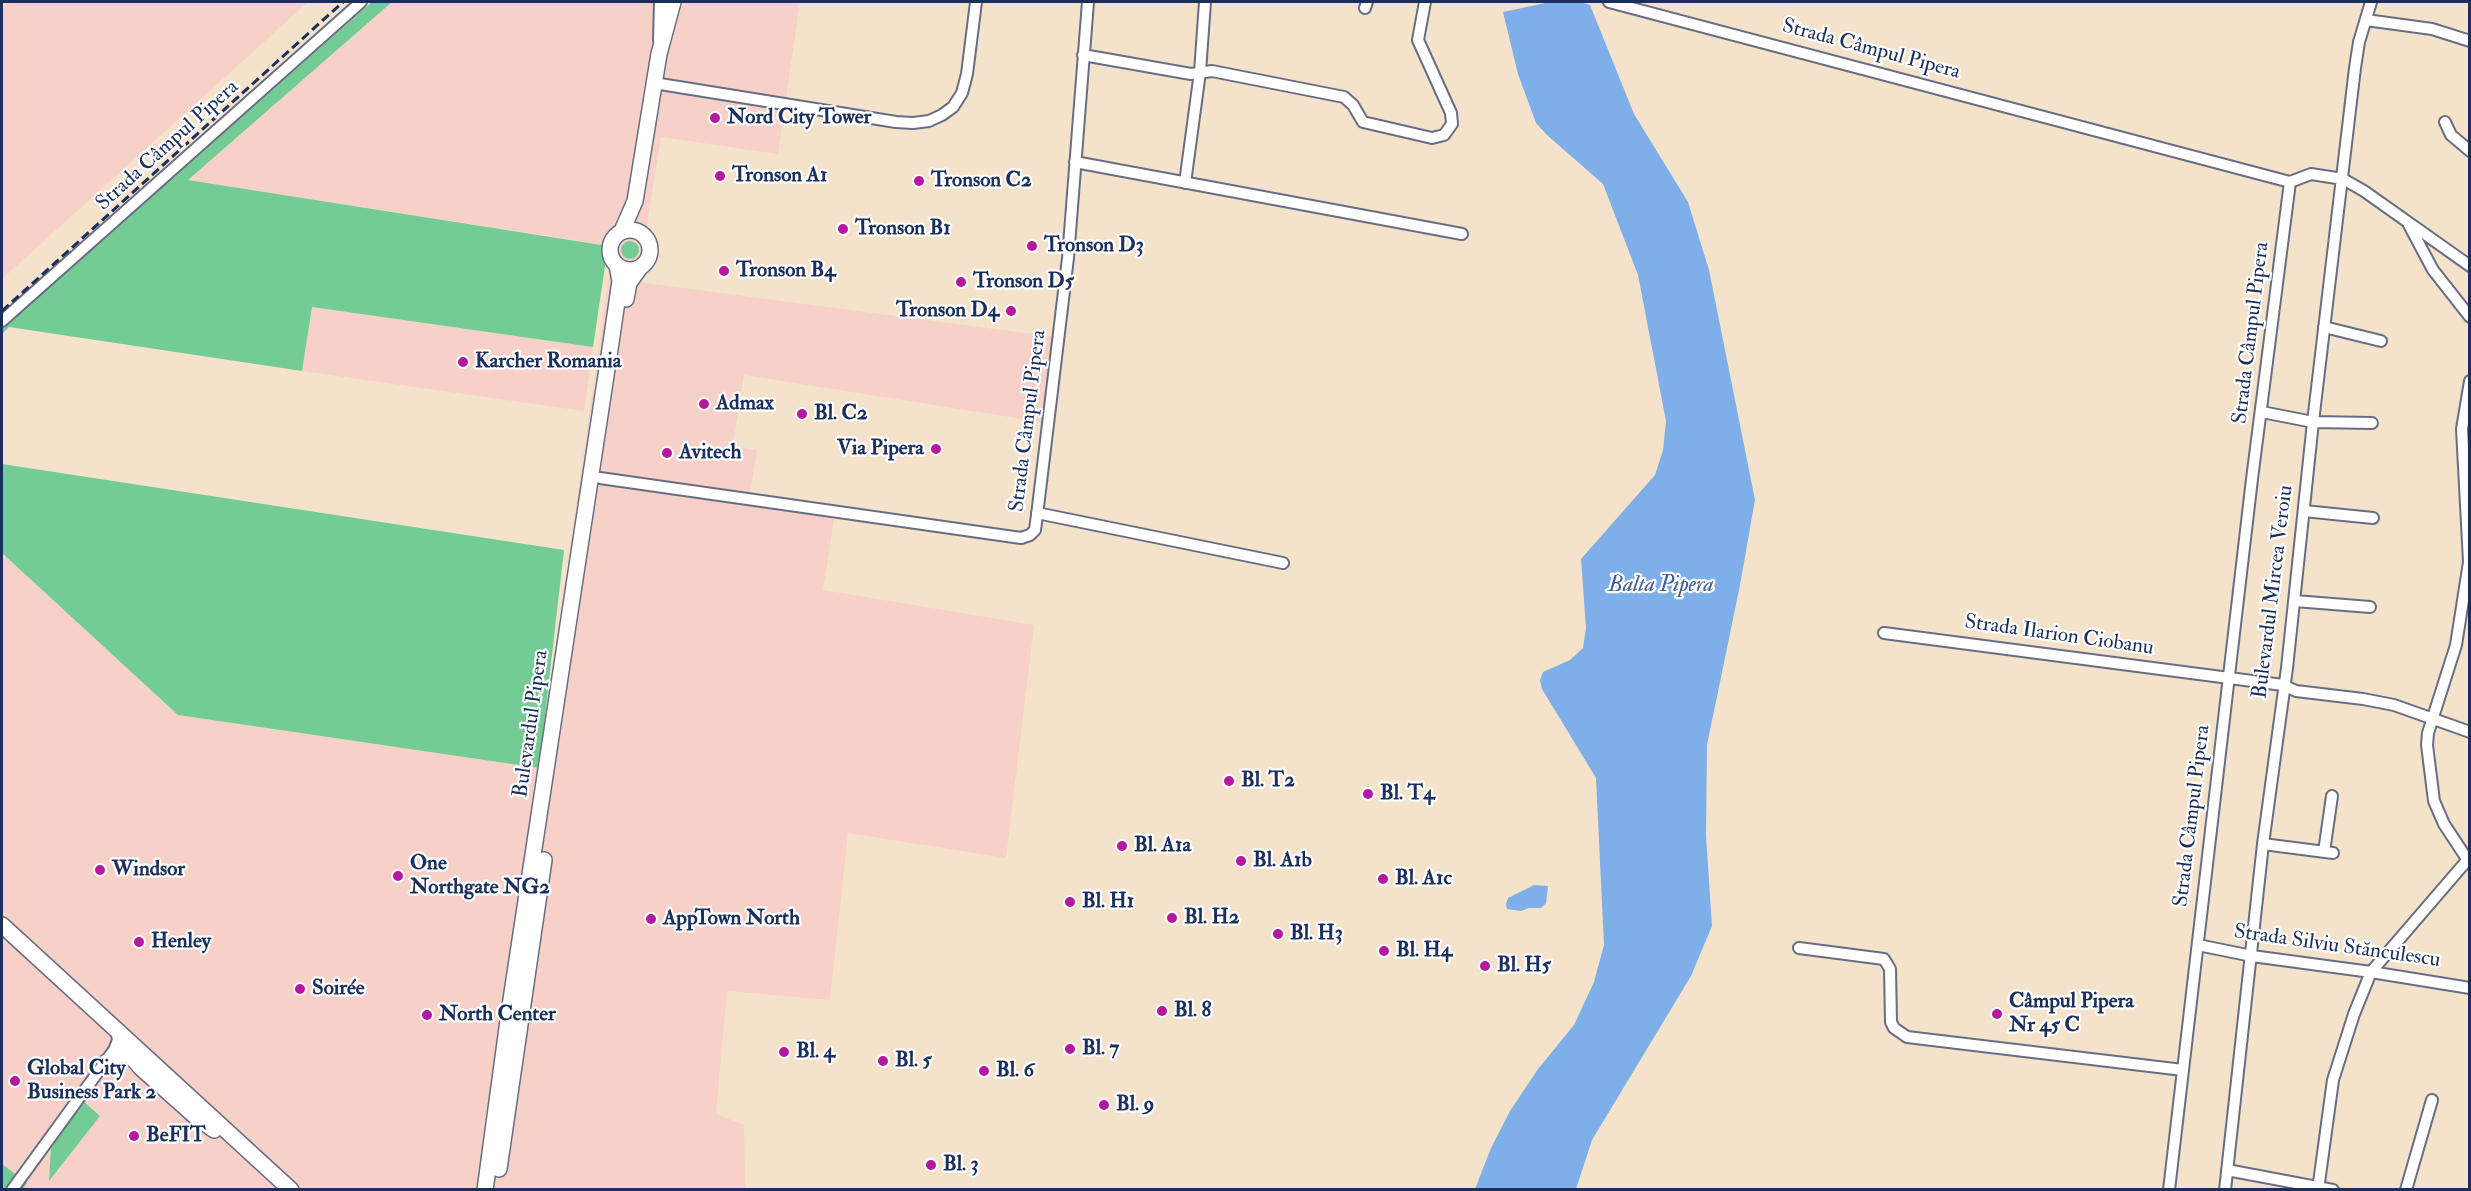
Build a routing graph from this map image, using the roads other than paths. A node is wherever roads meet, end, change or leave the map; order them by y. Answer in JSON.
{"nodes":[{"id":1,"x":361,"y":2,"type":"edge"},
{"id":2,"x":660,"y":2,"type":"edge"},
{"id":3,"x":674,"y":2,"type":"edge"},
{"id":4,"x":976,"y":2,"type":"edge"},
{"id":5,"x":1088,"y":2,"type":"edge"},
{"id":6,"x":1205,"y":2,"type":"edge"},
{"id":7,"x":1425,"y":2,"type":"edge"},
{"id":8,"x":1609,"y":2,"type":"edge"},
{"id":9,"x":2371,"y":2,"type":"edge"},
{"id":10,"x":2366,"y":20,"type":"junction"},
{"id":11,"x":2469,"y":41,"type":"edge"},
{"id":12,"x":659,"y":54,"type":"junction"},
{"id":13,"x":1083,"y":55,"type":"junction"},
{"id":14,"x":1200,"y":72,"type":"junction"},
{"id":15,"x":654,"y":82,"type":"junction"},
{"id":16,"x":2445,"y":122,"type":"dead end"},
{"id":17,"x":2469,"y":151,"type":"edge"},
{"id":18,"x":1075,"y":162,"type":"junction"},
{"id":19,"x":2343,"y":178,"type":"junction"},
{"id":20,"x":2290,"y":182,"type":"junction"},
{"id":21,"x":1185,"y":183,"type":"junction"},
{"id":22,"x":636,"y":201,"type":"junction"},
{"id":23,"x":2407,"y":222,"type":"junction"},
{"id":24,"x":622,"y":231,"type":"junction"},
{"id":25,"x":639,"y":232,"type":"junction"},
{"id":26,"x":1461,"y":234,"type":"dead end"},
{"id":27,"x":617,"y":266,"type":"junction"},
{"id":28,"x":2469,"y":266,"type":"edge"},
{"id":29,"x":639,"y":269,"type":"junction"},
{"id":30,"x":2469,"y":317,"type":"edge"},
{"id":31,"x":2,"y":321,"type":"edge"},
{"id":32,"x":2324,"y":327,"type":"junction"},
{"id":33,"x":2381,"y":341,"type":"dead end"},
{"id":34,"x":2469,"y":381,"type":"edge"},
{"id":35,"x":2262,"y":412,"type":"junction"},
{"id":36,"x":2313,"y":422,"type":"junction"},
{"id":37,"x":2372,"y":423,"type":"dead end"},
{"id":38,"x":600,"y":478,"type":"junction"},
{"id":39,"x":2304,"y":511,"type":"junction"},
{"id":40,"x":1037,"y":513,"type":"junction"},
{"id":41,"x":2373,"y":518,"type":"dead end"},
{"id":42,"x":1283,"y":562,"type":"dead end"},
{"id":43,"x":2295,"y":601,"type":"junction"},
{"id":44,"x":2370,"y":607,"type":"dead end"},
{"id":45,"x":1884,"y":633,"type":"dead end"},
{"id":46,"x":2229,"y":680,"type":"junction"},
{"id":47,"x":2283,"y":685,"type":"junction"},
{"id":48,"x":2433,"y":720,"type":"junction"},
{"id":49,"x":2469,"y":732,"type":"edge"},
{"id":50,"x":2332,"y":796,"type":"dead end"},
{"id":51,"x":2263,"y":844,"type":"junction"},
{"id":52,"x":2468,"y":858,"type":"edge"},
{"id":53,"x":2,"y":925,"type":"edge"},
{"id":54,"x":2198,"y":945,"type":"junction"},
{"id":55,"x":1799,"y":948,"type":"dead end"},
{"id":56,"x":2252,"y":956,"type":"junction"},
{"id":57,"x":2371,"y":972,"type":"junction"},
{"id":58,"x":2469,"y":988,"type":"edge"},
{"id":59,"x":117,"y":1035,"type":"junction"},
{"id":60,"x":128,"y":1054,"type":"junction"},
{"id":61,"x":105,"y":1063,"type":"junction"},
{"id":62,"x":152,"y":1063,"type":"junction"},
{"id":63,"x":2183,"y":1070,"type":"junction"},
{"id":64,"x":2432,"y":1100,"type":"dead end"},
{"id":65,"x":232,"y":1136,"type":"junction"},
{"id":66,"x":2228,"y":1170,"type":"junction"},
{"id":67,"x":2318,"y":1188,"type":"edge"},
{"id":68,"x":12,"y":1190,"type":"edge"},
{"id":69,"x":291,"y":1190,"type":"edge"},
{"id":70,"x":485,"y":1190,"type":"edge"},
{"id":71,"x":495,"y":1190,"type":"edge"},
{"id":72,"x":2169,"y":1190,"type":"edge"},
{"id":73,"x":2225,"y":1190,"type":"edge"},
{"id":74,"x":2333,"y":1190,"type":"edge"},
{"id":75,"x":2406,"y":1190,"type":"edge"}],
"edges":[{"from":1,"to":31,"type":"street","name":"Strada Câmpul Pipera"},
{"from":2,"to":12,"type":"street"},
{"from":3,"to":12,"type":"main road"},
{"from":4,"to":15,"type":"street"},
{"from":5,"to":13,"type":"street","name":"Strada Câmpul Pipera"},
{"from":6,"to":14,"type":"street"},
{"from":7,"to":14,"type":"street"},
{"from":8,"to":20,"type":"street","name":"Strada Câmpul Pipera"},
{"from":9,"to":10,"type":"street","name":"Bulevardul Mircea Veroiu"},
{"from":10,"to":11,"type":"street"},
{"from":10,"to":19,"type":"street","name":"Bulevardul Mircea Veroiu"},
{"from":12,"to":15,"type":"main road"},
{"from":13,"to":14,"type":"street"},
{"from":13,"to":18,"type":"street","name":"Strada Câmpul Pipera"},
{"from":14,"to":21,"type":"street"},
{"from":15,"to":22,"type":"main road"},
{"from":16,"to":17,"type":"street"},
{"from":18,"to":21,"type":"street"},
{"from":18,"to":40,"type":"street","name":"Strada Câmpul Pipera"},
{"from":19,"to":20,"type":"street"},
{"from":19,"to":23,"type":"street"},
{"from":19,"to":32,"type":"street","name":"Bulevardul Mircea Veroiu"},
{"from":20,"to":35,"type":"street","name":"Strada Câmpul Pipera"},
{"from":21,"to":26,"type":"street"},
{"from":22,"to":24,"type":"main road"},
{"from":22,"to":25,"type":"main road"},
{"from":23,"to":28,"type":"street"},
{"from":23,"to":30,"type":"street"},
{"from":24,"to":25,"type":"main road"},
{"from":24,"to":27,"type":"main road"},
{"from":25,"to":29,"type":"main road"},
{"from":27,"to":29,"type":"main road"},
{"from":27,"to":70,"type":"main road","name":"Bulevardul Pipera"},
{"from":29,"to":38,"type":"main road","name":"Bulevardul Pipera"},
{"from":32,"to":33,"type":"street"},
{"from":32,"to":36,"type":"street","name":"Bulevardul Mircea Veroiu"},
{"from":34,"to":48,"type":"street"},
{"from":35,"to":36,"type":"street"},
{"from":35,"to":46,"type":"street","name":"Strada Câmpul Pipera"},
{"from":36,"to":37,"type":"street"},
{"from":36,"to":39,"type":"street","name":"Bulevardul Mircea Veroiu"},
{"from":38,"to":40,"type":"street","name":"Strada Câmpul Pipera"},
{"from":38,"to":71,"type":"main road","name":"Bulevardul Pipera"},
{"from":39,"to":41,"type":"street"},
{"from":39,"to":43,"type":"street","name":"Bulevardul Mircea Veroiu"},
{"from":40,"to":42,"type":"street"},
{"from":43,"to":44,"type":"street"},
{"from":43,"to":47,"type":"street","name":"Bulevardul Mircea Veroiu"},
{"from":45,"to":46,"type":"street","name":"Strada Ilarion Ciobanu"},
{"from":46,"to":47,"type":"street","name":"Strada Ilarion Ciobanu"},
{"from":46,"to":54,"type":"street","name":"Strada Câmpul Pipera"},
{"from":47,"to":48,"type":"street","name":"Strada Ilarion Ciobanu"},
{"from":47,"to":51,"type":"street","name":"Bulevardul Mircea Veroiu"},
{"from":48,"to":49,"type":"street","name":"Strada Ilarion Ciobanu"},
{"from":48,"to":52,"type":"street"},
{"from":50,"to":51,"type":"street"},
{"from":51,"to":56,"type":"street","name":"Bulevardul Mircea Veroiu"},
{"from":52,"to":57,"type":"street"},
{"from":53,"to":59,"type":"main road"},
{"from":54,"to":56,"type":"street","name":"Strada Silviu Stănculescu"},
{"from":54,"to":63,"type":"street","name":"Strada Câmpul Pipera"},
{"from":55,"to":63,"type":"street"},
{"from":56,"to":57,"type":"street","name":"Strada Silviu Stănculescu"},
{"from":56,"to":66,"type":"street","name":"Bulevardul Mircea Veroiu"},
{"from":57,"to":58,"type":"street","name":"Strada Silviu Stănculescu"},
{"from":57,"to":67,"type":"street"},
{"from":59,"to":60,"type":"main road"},
{"from":59,"to":61,"type":"street"},
{"from":59,"to":62,"type":"main road"},
{"from":60,"to":61,"type":"main road"},
{"from":60,"to":62,"type":"main road"},
{"from":60,"to":65,"type":"main road"},
{"from":61,"to":68,"type":"street"},
{"from":62,"to":65,"type":"main road"},
{"from":63,"to":72,"type":"street","name":"Strada Câmpul Pipera"},
{"from":64,"to":75,"type":"street"},
{"from":65,"to":69,"type":"main road"},
{"from":66,"to":67,"type":"street"},
{"from":66,"to":73,"type":"street","name":"Bulevardul Mircea Veroiu"},
{"from":67,"to":74,"type":"street"}]}
